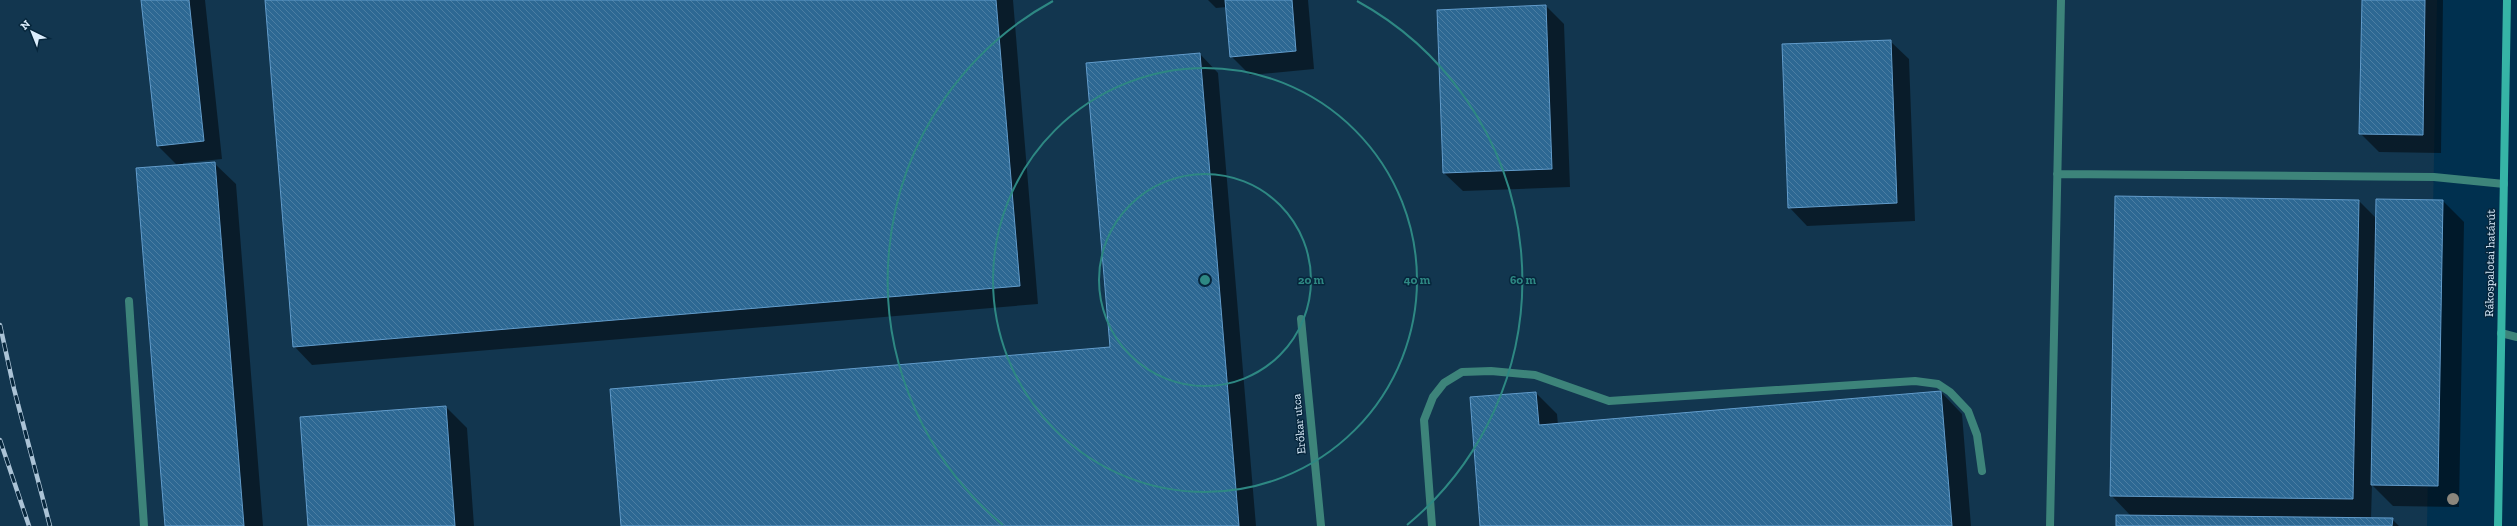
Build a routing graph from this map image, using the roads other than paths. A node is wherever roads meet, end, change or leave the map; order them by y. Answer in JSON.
{"nodes":[{"id":1,"x":2061,"y":0,"type":"edge"},
{"id":2,"x":2507,"y":0,"type":"edge"},
{"id":3,"x":2057,"y":174,"type":"junction"},
{"id":4,"x":2504,"y":184,"type":"junction"},
{"id":5,"x":129,"y":301,"type":"dead end"},
{"id":6,"x":1301,"y":319,"type":"dead end"},
{"id":7,"x":2501,"y":333,"type":"junction"},
{"id":8,"x":2517,"y":337,"type":"edge"},
{"id":9,"x":1982,"y":471,"type":"dead end"},
{"id":10,"x":144,"y":526,"type":"edge"},
{"id":11,"x":1321,"y":526,"type":"edge"},
{"id":12,"x":1432,"y":526,"type":"edge"},
{"id":13,"x":2050,"y":526,"type":"edge"},
{"id":14,"x":2498,"y":526,"type":"edge"}],
"edges":[{"from":1,"to":3,"type":"street"},
{"from":2,"to":4,"type":"street","name":"Rákospalotai határút"},
{"from":3,"to":4,"type":"street"},
{"from":3,"to":13,"type":"street"},
{"from":4,"to":7,"type":"street","name":"Rákospalotai határút"},
{"from":5,"to":10,"type":"street"},
{"from":6,"to":11,"type":"street","name":"Erőkar utca"},
{"from":7,"to":8,"type":"street"},
{"from":7,"to":14,"type":"street","name":"Rákospalotai határút"},
{"from":9,"to":12,"type":"street"}]}
